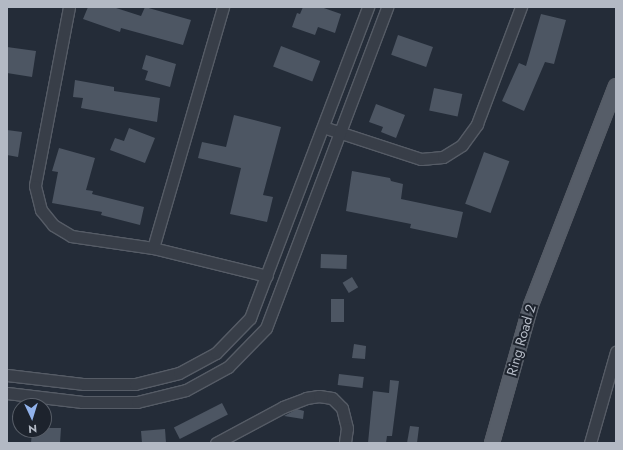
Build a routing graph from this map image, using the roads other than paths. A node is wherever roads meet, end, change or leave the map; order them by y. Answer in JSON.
{"nodes":[{"id":1,"x":69,"y":7,"type":"edge"},
{"id":2,"x":223,"y":7,"type":"edge"},
{"id":3,"x":368,"y":7,"type":"edge"},
{"id":4,"x":387,"y":7,"type":"edge"},
{"id":5,"x":521,"y":7,"type":"edge"},
{"id":6,"x":616,"y":86,"type":"edge"},
{"id":7,"x":324,"y":127,"type":"junction"},
{"id":8,"x":340,"y":133,"type":"junction"},
{"id":9,"x":153,"y":248,"type":"junction"},
{"id":10,"x":267,"y":276,"type":"junction"},
{"id":11,"x":616,"y":352,"type":"edge"},
{"id":12,"x":7,"y":375,"type":"edge"},
{"id":13,"x":7,"y":393,"type":"edge"},
{"id":14,"x":216,"y":443,"type":"edge"},
{"id":15,"x":345,"y":443,"type":"edge"},
{"id":16,"x":492,"y":443,"type":"edge"},
{"id":17,"x":590,"y":443,"type":"edge"}],
"edges":[{"from":1,"to":9,"type":"street"},
{"from":2,"to":9,"type":"street"},
{"from":3,"to":7,"type":"street"},
{"from":4,"to":8,"type":"street"},
{"from":5,"to":8,"type":"street"},
{"from":6,"to":16,"type":"main road","name":"Ring Road 2"},
{"from":7,"to":8,"type":"street"},
{"from":7,"to":10,"type":"street"},
{"from":8,"to":13,"type":"street"},
{"from":9,"to":10,"type":"street"},
{"from":10,"to":12,"type":"street"},
{"from":11,"to":17,"type":"street"},
{"from":14,"to":15,"type":"street"}]}
